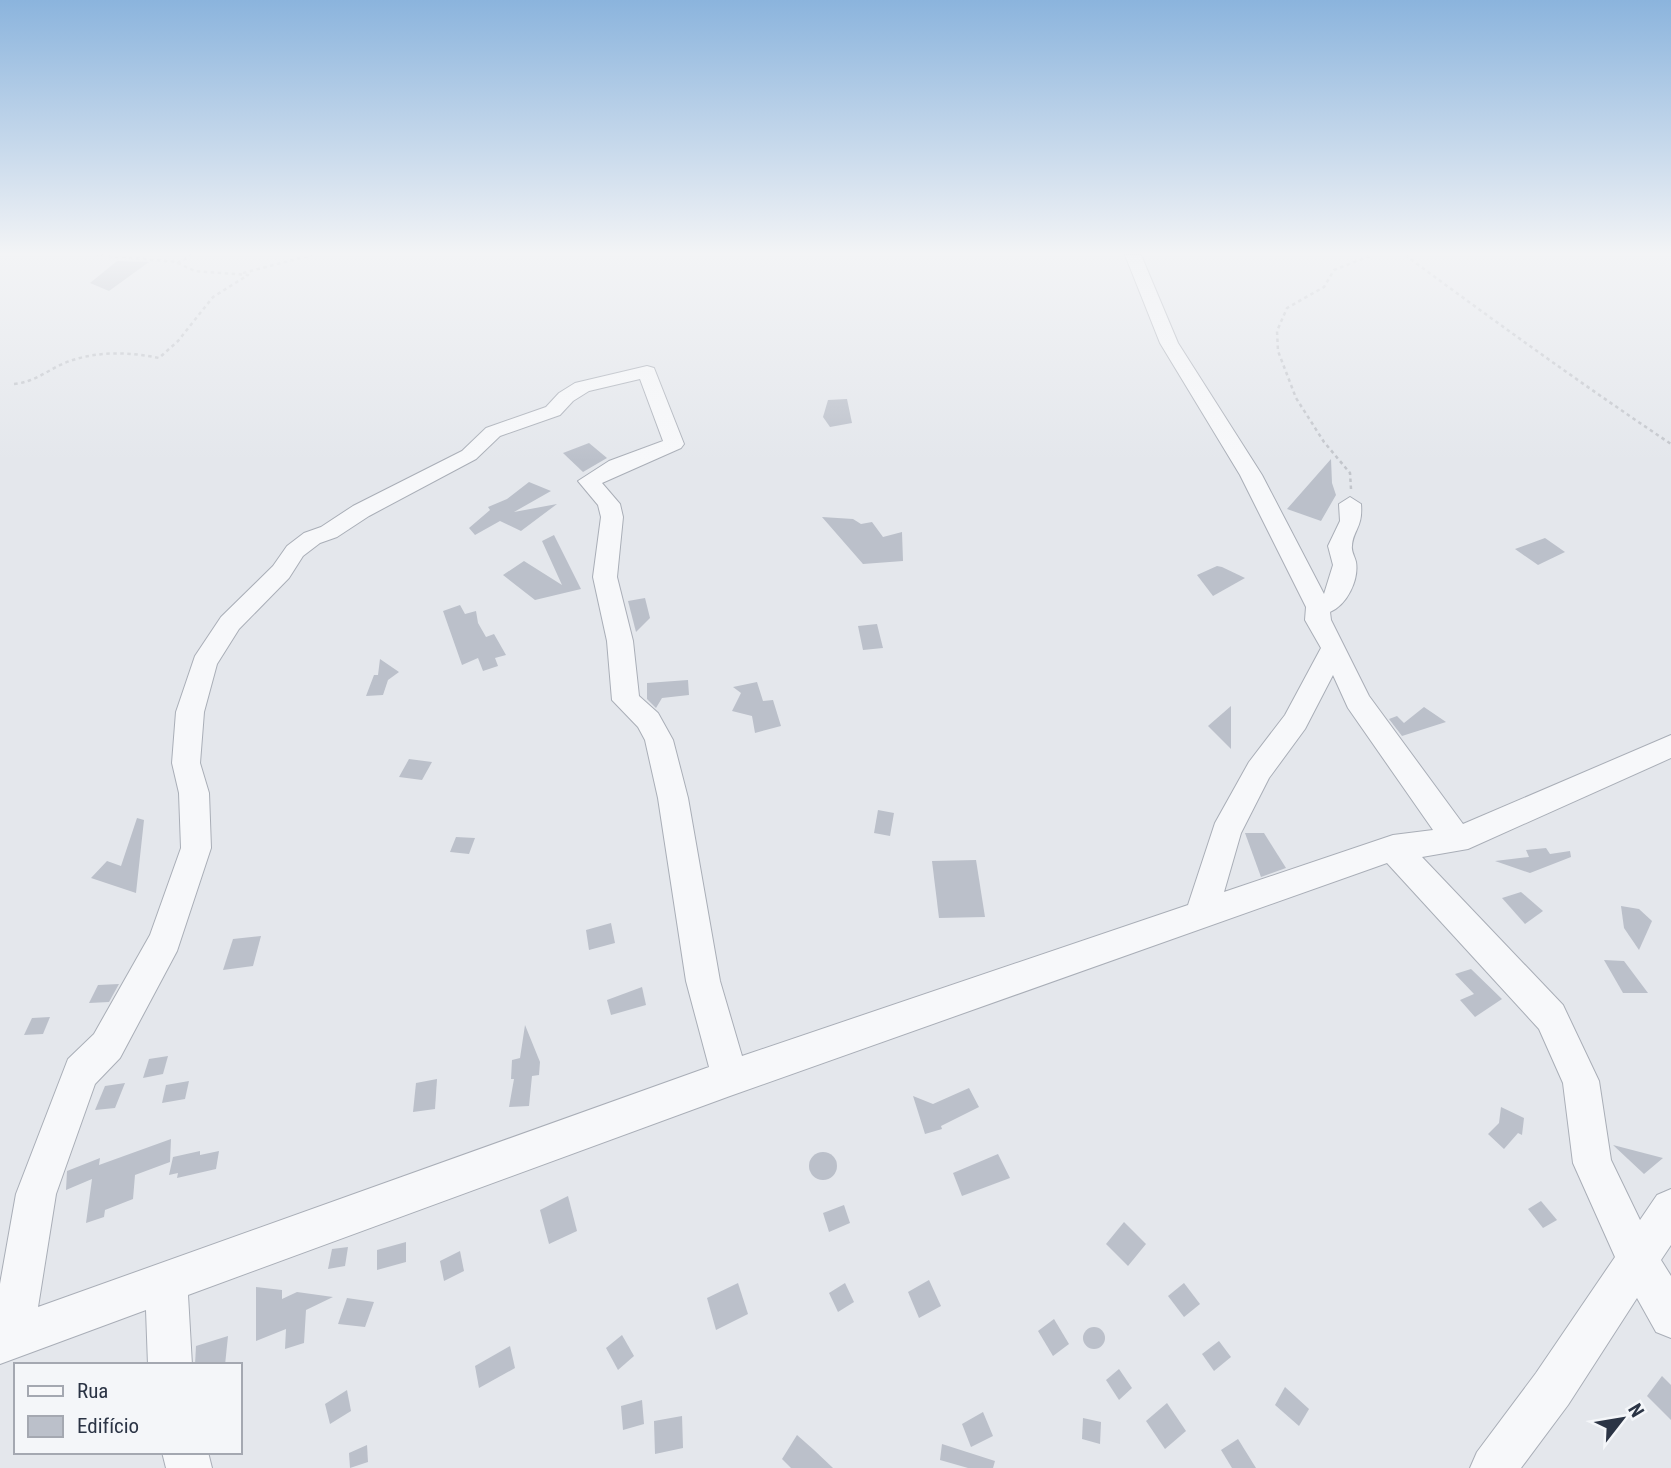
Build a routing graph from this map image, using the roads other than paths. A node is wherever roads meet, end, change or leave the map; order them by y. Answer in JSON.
{"nodes":[{"id":1,"x":1162,"y":324,"type":"edge"},
{"id":2,"x":1350,"y":504,"type":"road end"},
{"id":3,"x":1318,"y":607,"type":"junction"},
{"id":4,"x":1334,"y":648,"type":"junction"},
{"id":5,"x":1671,"y":746,"type":"edge"},
{"id":6,"x":1457,"y":840,"type":"junction"},
{"id":7,"x":1393,"y":848,"type":"junction"},
{"id":8,"x":1201,"y":915,"type":"junction"},
{"id":9,"x":730,"y":1078,"type":"junction"},
{"id":10,"x":1671,"y":1209,"type":"edge"},
{"id":11,"x":1637,"y":1258,"type":"junction"},
{"id":12,"x":166,"y":1282,"type":"junction"},
{"id":13,"x":1671,"y":1317,"type":"edge"},
{"id":14,"x":6,"y":1340,"type":"edge"},
{"id":15,"x":170,"y":1363,"type":"edge"},
{"id":16,"x":1493,"y":1468,"type":"edge"}],
"edges":[{"from":1,"to":3,"type":"street"},
{"from":2,"to":3,"type":"street"},
{"from":3,"to":4,"type":"street"},
{"from":4,"to":6,"type":"street"},
{"from":4,"to":8,"type":"street"},
{"from":5,"to":6,"type":"street"},
{"from":6,"to":7,"type":"street"},
{"from":7,"to":8,"type":"street"},
{"from":7,"to":11,"type":"street"},
{"from":8,"to":9,"type":"street"},
{"from":9,"to":12,"type":"street"},
{"from":9,"to":14,"type":"street"},
{"from":10,"to":11,"type":"street"},
{"from":11,"to":13,"type":"street"},
{"from":11,"to":16,"type":"street"},
{"from":12,"to":14,"type":"street"},
{"from":12,"to":15,"type":"street"}]}
